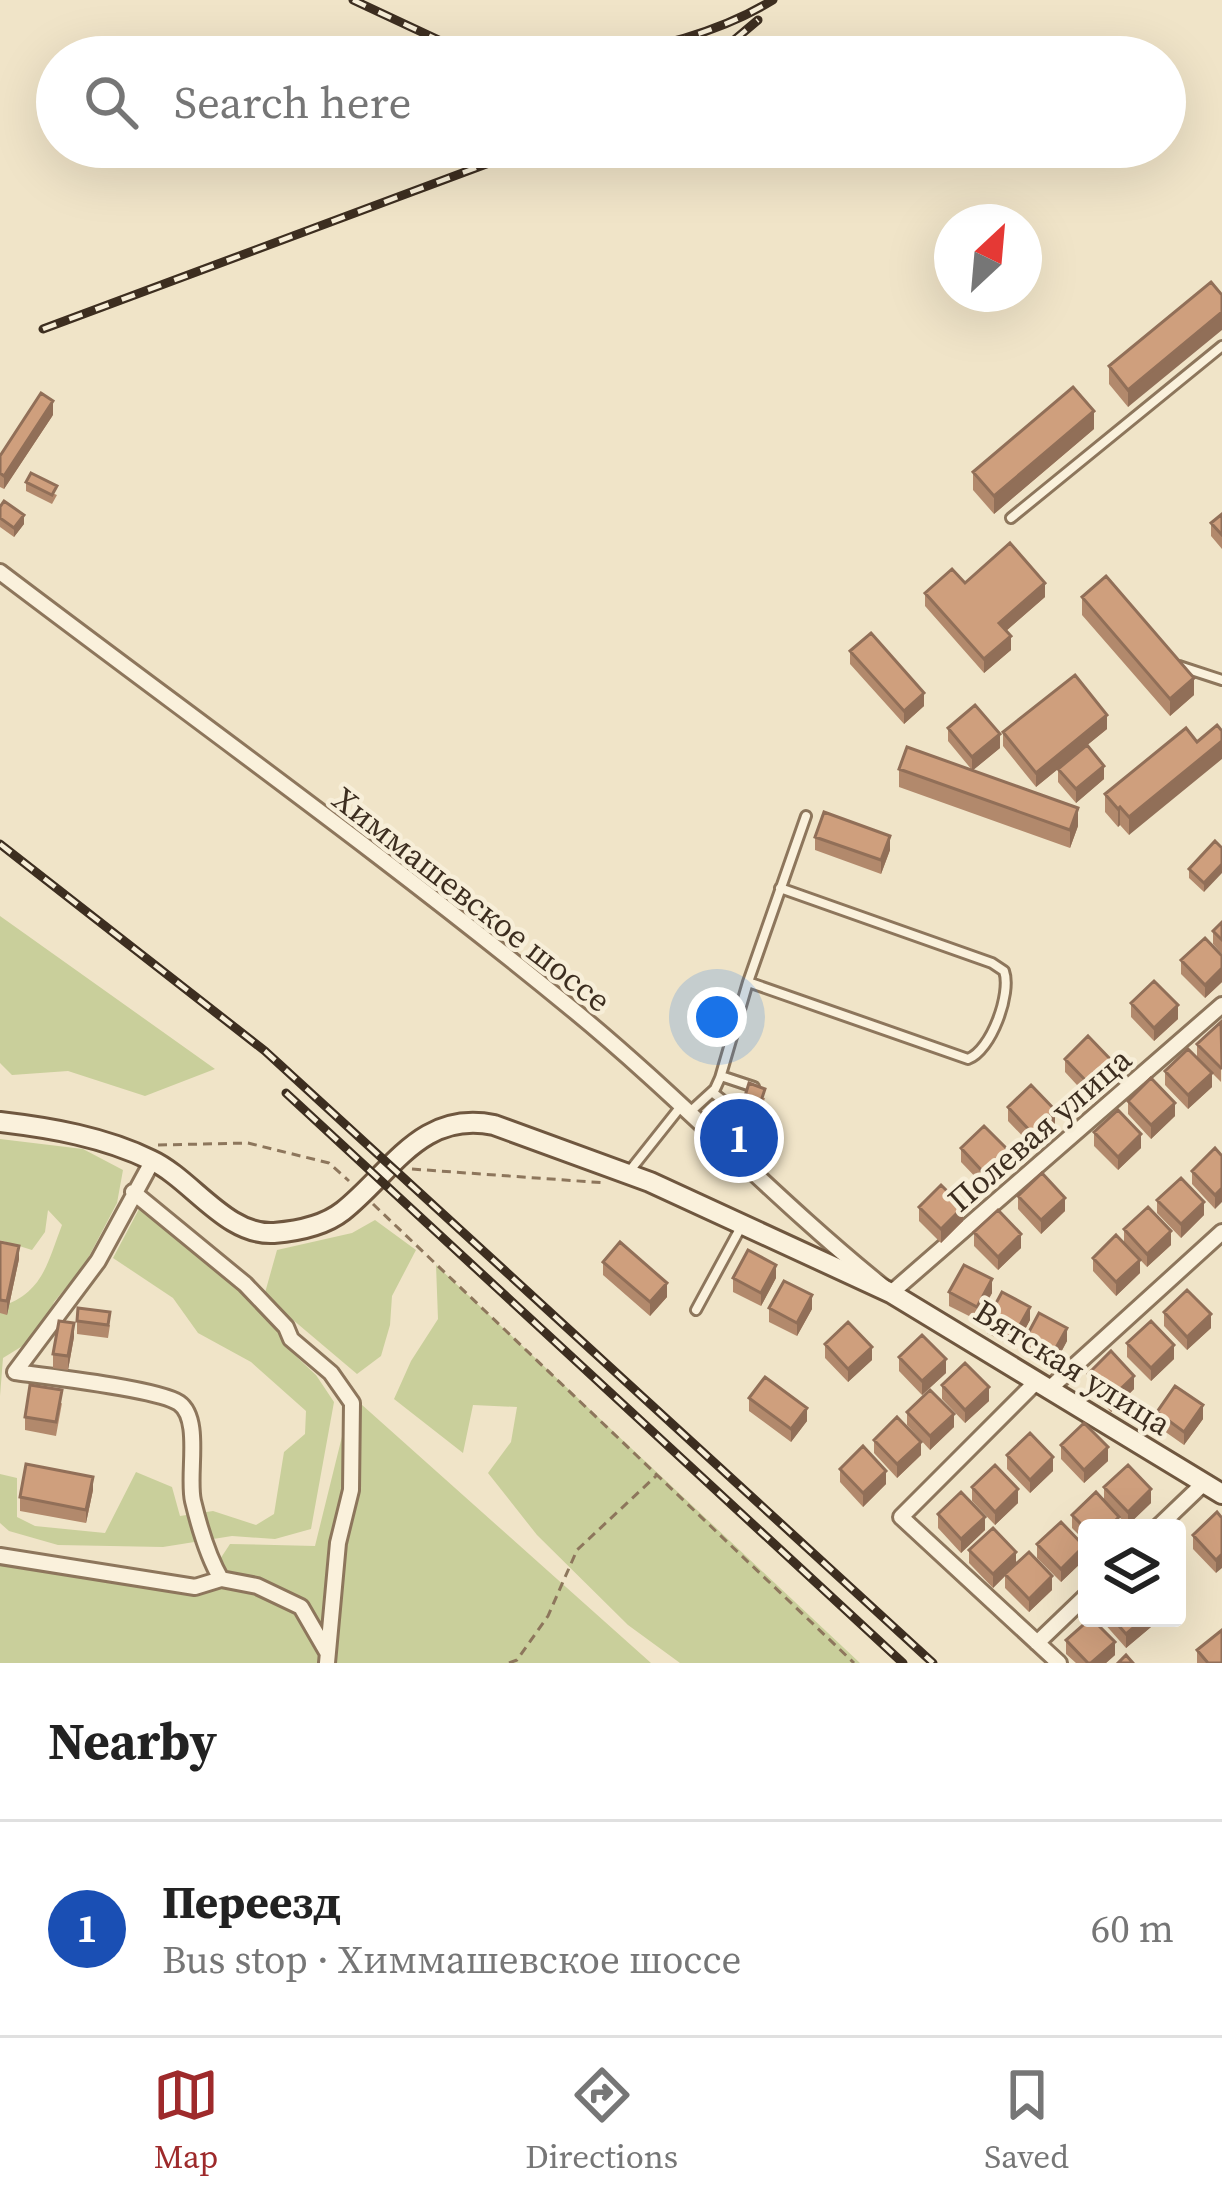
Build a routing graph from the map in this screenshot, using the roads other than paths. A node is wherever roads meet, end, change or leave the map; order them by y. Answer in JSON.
{"nodes":[{"id":1,"x":1222,"y":346,"type":"edge"},
{"id":2,"x":1011,"y":518,"type":"dead end"},
{"id":3,"x":0,"y":572,"type":"edge"},
{"id":4,"x":1165,"y":650,"type":"edge"},
{"id":5,"x":1222,"y":680,"type":"edge"},
{"id":6,"x":806,"y":816,"type":"dead end"},
{"id":7,"x":780,"y":888,"type":"junction"},
{"id":8,"x":748,"y":982,"type":"junction"},
{"id":9,"x":1222,"y":1005,"type":"edge"},
{"id":10,"x":722,"y":1076,"type":"junction"},
{"id":11,"x":756,"y":1087,"type":"edge"},
{"id":12,"x":712,"y":1092,"type":"junction"},
{"id":13,"x":687,"y":1108,"type":"junction"},
{"id":14,"x":757,"y":1117,"type":"dead end"},
{"id":15,"x":0,"y":1122,"type":"edge"},
{"id":16,"x":156,"y":1153,"type":"junction"},
{"id":17,"x":626,"y":1176,"type":"junction"},
{"id":18,"x":133,"y":1192,"type":"junction"},
{"id":19,"x":741,"y":1227,"type":"junction"},
{"id":20,"x":1222,"y":1232,"type":"edge"},
{"id":21,"x":891,"y":1293,"type":"junction"},
{"id":22,"x":696,"y":1310,"type":"dead end"},
{"id":23,"x":1043,"y":1386,"type":"junction"},
{"id":24,"x":1222,"y":1466,"type":"edge"},
{"id":25,"x":1204,"y":1483,"type":"junction"},
{"id":26,"x":1222,"y":1494,"type":"edge"},
{"id":27,"x":1166,"y":1519,"type":"edge"},
{"id":28,"x":0,"y":1556,"type":"edge"},
{"id":29,"x":221,"y":1579,"type":"junction"},
{"id":30,"x":1078,"y":1604,"type":"edge"},
{"id":31,"x":1037,"y":1643,"type":"junction"},
{"id":32,"x":327,"y":1657,"type":"edge"},
{"id":33,"x":1059,"y":1663,"type":"edge"}],
"edges":[{"from":1,"to":2,"type":"lane"},
{"from":3,"to":13,"type":"street","name":"Химмашевское шоссе"},
{"from":4,"to":5,"type":"lane"},
{"from":6,"to":7,"type":"lane"},
{"from":7,"to":8,"type":"lane"},
{"from":7,"to":8,"type":"lane"},
{"from":8,"to":10,"type":"lane"},
{"from":9,"to":21,"type":"street","name":"Полевая улица"},
{"from":10,"to":11,"type":"lane"},
{"from":10,"to":12,"type":"lane"},
{"from":12,"to":13,"type":"lane"},
{"from":12,"to":14,"type":"lane"},
{"from":13,"to":17,"type":"lane"},
{"from":13,"to":21,"type":"street","name":"Химмашевское шоссе"},
{"from":15,"to":16,"type":"main road","name":"Вятская улица"},
{"from":16,"to":17,"type":"main road","name":"Вятская улица"},
{"from":16,"to":18,"type":"street"},
{"from":17,"to":19,"type":"main road","name":"Вятская улица"},
{"from":18,"to":29,"type":"street"},
{"from":18,"to":32,"type":"street"},
{"from":19,"to":21,"type":"main road","name":"Вятская улица"},
{"from":19,"to":22,"type":"lane"},
{"from":20,"to":23,"type":"street"},
{"from":21,"to":23,"type":"main road","name":"Вятская улица"},
{"from":23,"to":25,"type":"main road","name":"Вятская улица"},
{"from":23,"to":31,"type":"street"},
{"from":24,"to":25,"type":"main road"},
{"from":25,"to":26,"type":"main road","name":"Вятская улица"},
{"from":25,"to":27,"type":"street"},
{"from":28,"to":29,"type":"street"},
{"from":29,"to":32,"type":"street"},
{"from":30,"to":31,"type":"street"},
{"from":31,"to":33,"type":"street"}]}
